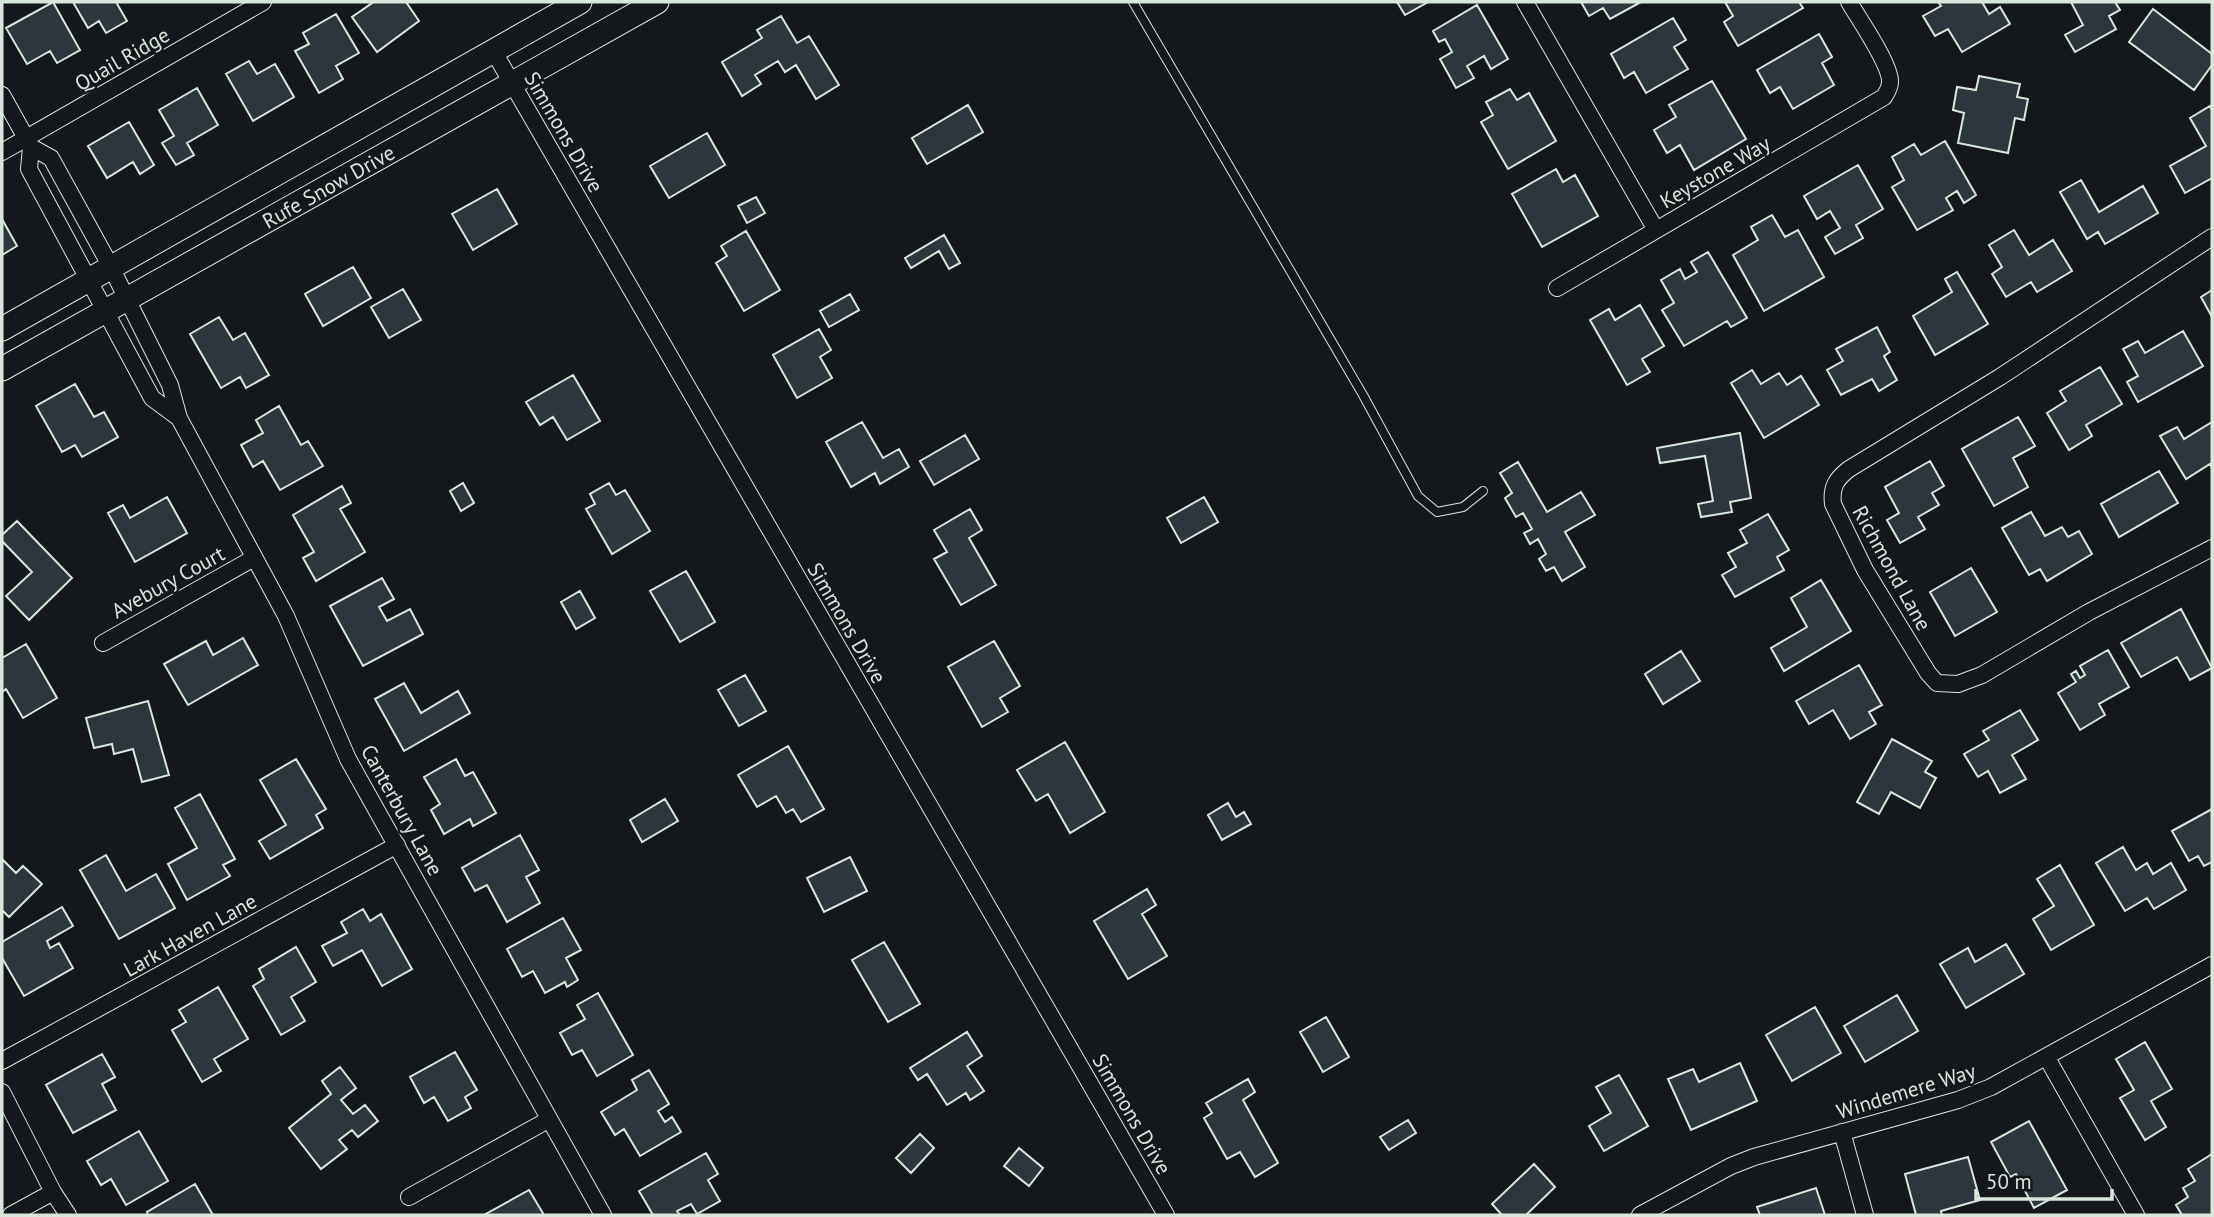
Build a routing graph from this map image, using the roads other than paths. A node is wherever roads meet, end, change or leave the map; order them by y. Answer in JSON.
{"nodes":[{"id":1,"x":262,"y":2,"type":"edge"},
{"id":2,"x":580,"y":2,"type":"edge"},
{"id":3,"x":657,"y":2,"type":"edge"},
{"id":4,"x":1133,"y":2,"type":"edge"},
{"id":5,"x":1524,"y":2,"type":"edge"},
{"id":6,"x":1849,"y":2,"type":"edge"},
{"id":7,"x":494,"y":52,"type":"junction"},
{"id":8,"x":512,"y":83,"type":"junction"},
{"id":9,"x":2,"y":95,"type":"edge"},
{"id":10,"x":29,"y":143,"type":"junction"},
{"id":11,"x":2,"y":152,"type":"edge"},
{"id":12,"x":1656,"y":230,"type":"junction"},
{"id":13,"x":2212,"y":237,"type":"edge"},
{"id":14,"x":120,"y":284,"type":"junction"},
{"id":15,"x":1557,"y":288,"type":"dead end"},
{"id":16,"x":98,"y":296,"type":"junction"},
{"id":17,"x":2,"y":329,"type":"edge"},
{"id":18,"x":2,"y":369,"type":"edge"},
{"id":19,"x":178,"y":418,"type":"junction"},
{"id":20,"x":1483,"y":491,"type":"dead end"},
{"id":21,"x":2212,"y":548,"type":"edge"},
{"id":22,"x":254,"y":558,"type":"junction"},
{"id":23,"x":103,"y":643,"type":"dead end"},
{"id":24,"x":397,"y":845,"type":"junction"},
{"id":25,"x":2212,"y":965,"type":"edge"},
{"id":26,"x":2047,"y":1058,"type":"junction"},
{"id":27,"x":2,"y":1061,"type":"edge"},
{"id":28,"x":2,"y":1092,"type":"edge"},
{"id":29,"x":548,"y":1120,"type":"junction"},
{"id":30,"x":1842,"y":1132,"type":"junction"},
{"id":31,"x":53,"y":1192,"type":"junction"},
{"id":32,"x":409,"y":1197,"type":"dead end"},
{"id":33,"x":11,"y":1215,"type":"edge"},
{"id":34,"x":68,"y":1215,"type":"edge"},
{"id":35,"x":603,"y":1215,"type":"edge"},
{"id":36,"x":1166,"y":1215,"type":"edge"},
{"id":37,"x":1640,"y":1215,"type":"edge"},
{"id":38,"x":1865,"y":1215,"type":"edge"},
{"id":39,"x":2136,"y":1215,"type":"edge"}],
"edges":[{"from":1,"to":10,"type":"street","name":"Quail Ridge"},
{"from":2,"to":7,"type":"main road","name":"Rufe Snow Drive"},
{"from":3,"to":8,"type":"main road","name":"Rufe Snow Drive"},
{"from":4,"to":20,"type":"lane"},
{"from":5,"to":12,"type":"street"},
{"from":6,"to":12,"type":"street","name":"Keystone Way"},
{"from":7,"to":8,"type":"street","name":"Simmons Drive"},
{"from":7,"to":14,"type":"main road","name":"Rufe Snow Drive"},
{"from":8,"to":14,"type":"main road","name":"Rufe Snow Drive"},
{"from":8,"to":36,"type":"street","name":"Simmons Drive"},
{"from":9,"to":10,"type":"street"},
{"from":10,"to":11,"type":"street","name":"Quail Ridge"},
{"from":10,"to":14,"type":"street","name":"Canterbury Lane"},
{"from":10,"to":16,"type":"street","name":"Canterbury Lane"},
{"from":12,"to":15,"type":"street","name":"Keystone Way"},
{"from":13,"to":21,"type":"street","name":"Richmond Lane"},
{"from":14,"to":16,"type":"main road","name":"Rufe Snow Drive"},
{"from":14,"to":16,"type":"main road","name":"Rufe Snow Drive"},
{"from":14,"to":19,"type":"street","name":"Canterbury Lane"},
{"from":16,"to":17,"type":"main road","name":"Rufe Snow Drive"},
{"from":16,"to":18,"type":"main road","name":"Rufe Snow Drive"},
{"from":16,"to":19,"type":"street","name":"Canterbury Lane"},
{"from":19,"to":22,"type":"street","name":"Canterbury Lane"},
{"from":22,"to":23,"type":"street","name":"Avebury Court"},
{"from":22,"to":24,"type":"street","name":"Canterbury Lane"},
{"from":24,"to":27,"type":"street","name":"Lark Haven Lane"},
{"from":24,"to":29,"type":"street","name":"Canterbury Lane"},
{"from":25,"to":26,"type":"street","name":"Windemere Way"},
{"from":26,"to":30,"type":"street","name":"Windemere Way"},
{"from":26,"to":39,"type":"street"},
{"from":28,"to":31,"type":"street"},
{"from":29,"to":32,"type":"street"},
{"from":29,"to":35,"type":"street","name":"Canterbury Lane"},
{"from":30,"to":37,"type":"street","name":"Windemere Way"},
{"from":30,"to":38,"type":"street"},
{"from":31,"to":33,"type":"street"},
{"from":31,"to":34,"type":"street"}]}
